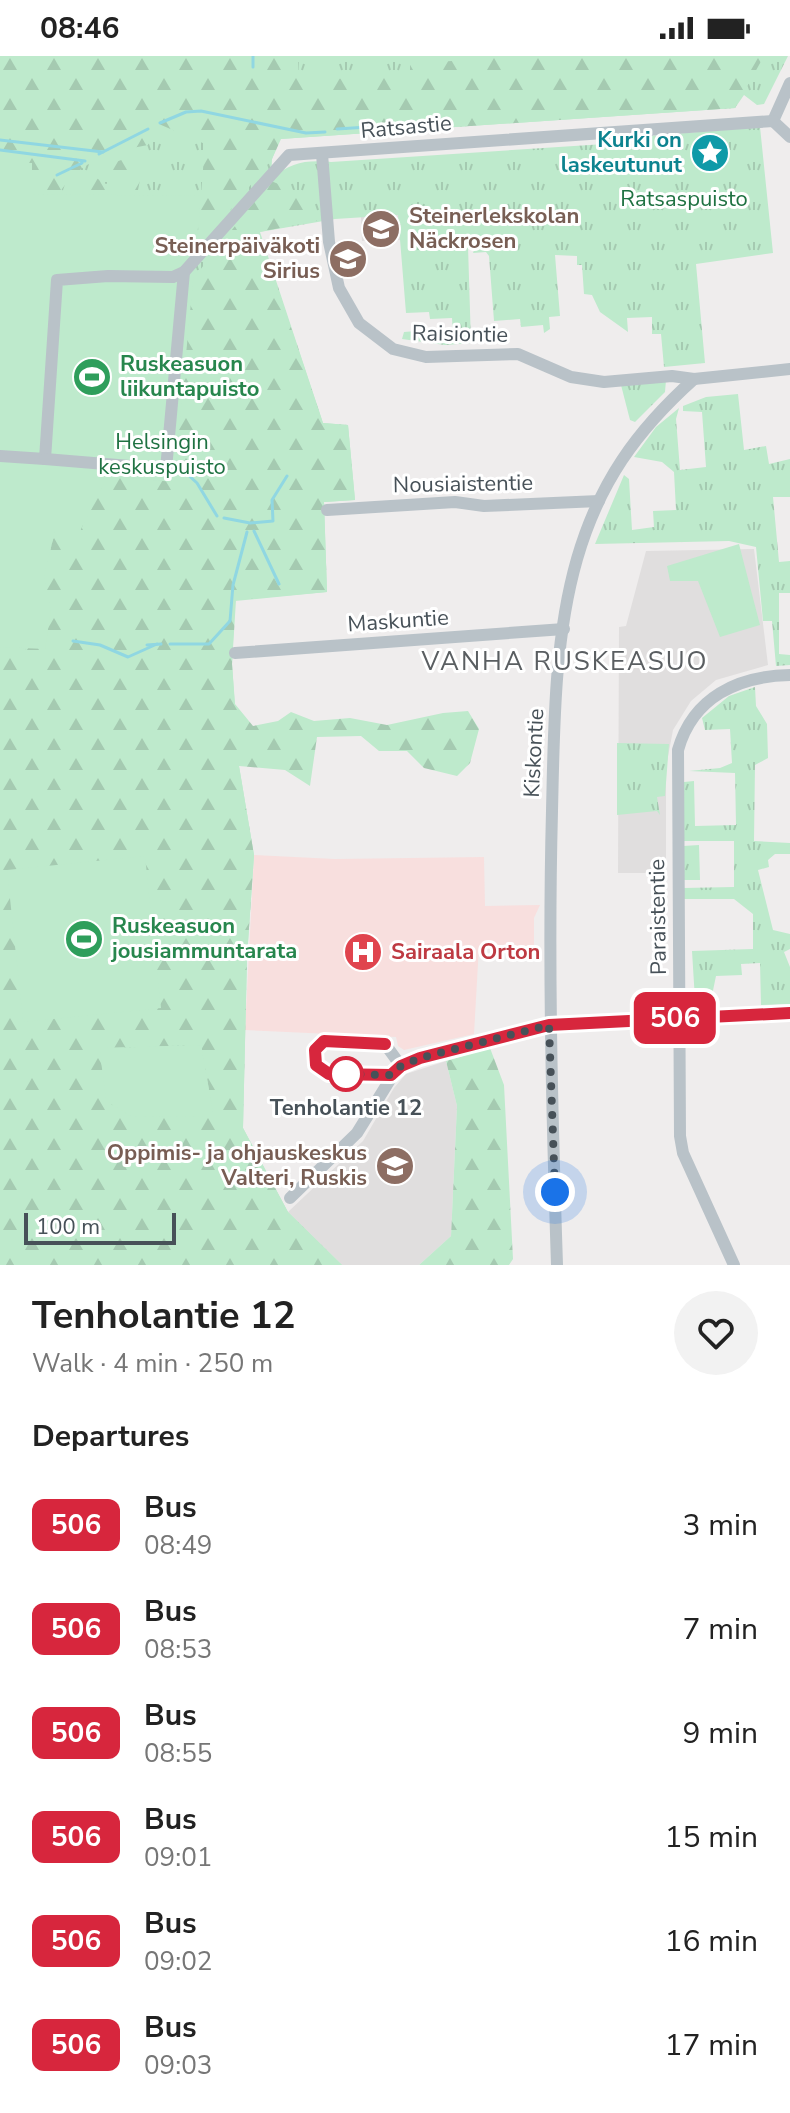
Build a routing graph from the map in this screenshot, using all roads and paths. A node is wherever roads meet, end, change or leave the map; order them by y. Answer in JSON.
{"nodes":[{"id":1,"x":790,"y":83,"type":"edge"},
{"id":2,"x":773,"y":121,"type":"junction"},
{"id":3,"x":790,"y":137,"type":"edge"},
{"id":4,"x":322,"y":154,"type":"junction"},
{"id":5,"x":184,"y":272,"type":"junction"},
{"id":6,"x":790,"y":369,"type":"edge"},
{"id":7,"x":694,"y":379,"type":"junction"},
{"id":8,"x":0,"y":456,"type":"edge"},
{"id":9,"x":45,"y":459,"type":"junction"},
{"id":10,"x":599,"y":501,"type":"junction"},
{"id":11,"x":327,"y":510,"type":"dead end"},
{"id":12,"x":564,"y":629,"type":"junction"},
{"id":13,"x":235,"y":653,"type":"dead end"},
{"id":14,"x":790,"y":675,"type":"edge"},
{"id":15,"x":790,"y":1013,"type":"edge"},
{"id":16,"x":680,"y":1018,"type":"junction"},
{"id":17,"x":549,"y":1025,"type":"junction"},
{"id":18,"x":396,"y":1070,"type":"junction"},
{"id":19,"x":290,"y":1198,"type":"dead end"},
{"id":20,"x":557,"y":1265,"type":"edge"},
{"id":21,"x":734,"y":1265,"type":"edge"}],
"edges":[{"from":1,"to":2,"type":"street"},
{"from":2,"to":3,"type":"street"},
{"from":2,"to":4,"type":"street","name":"Ratsastie"},
{"from":4,"to":5,"type":"street","name":"Ratsastie"},
{"from":4,"to":7,"type":"street","name":"Raisiontie"},
{"from":5,"to":9,"type":"street"},
{"from":5,"to":9,"type":"street"},
{"from":6,"to":7,"type":"street"},
{"from":7,"to":10,"type":"street","name":"Kiskontie"},
{"from":8,"to":9,"type":"street"},
{"from":10,"to":11,"type":"street","name":"Nousiaistentie"},
{"from":10,"to":12,"type":"street","name":"Kiskontie"},
{"from":12,"to":13,"type":"street","name":"Maskuntie"},
{"from":12,"to":17,"type":"street","name":"Kiskontie"},
{"from":14,"to":16,"type":"street","name":"Paraistentie"},
{"from":15,"to":16,"type":"street"},
{"from":16,"to":17,"type":"street"},
{"from":16,"to":21,"type":"street","name":"Paraistentie"},
{"from":17,"to":18,"type":"street"},
{"from":17,"to":20,"type":"street","name":"Kiskontie"},
{"from":18,"to":18,"type":"street"},
{"from":18,"to":19,"type":"street"}]}
